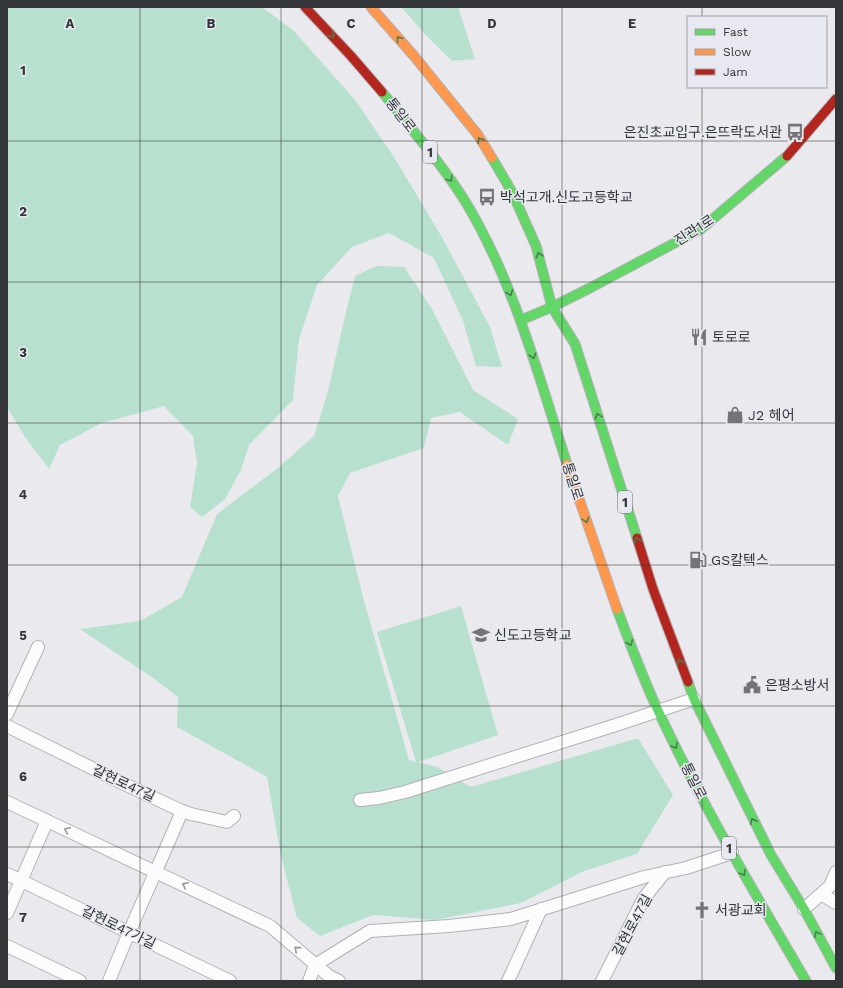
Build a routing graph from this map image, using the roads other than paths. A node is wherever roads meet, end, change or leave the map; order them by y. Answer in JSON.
{"nodes":[{"id":1,"x":305,"y":7,"type":"edge"},
{"id":2,"x":371,"y":7,"type":"edge"},
{"id":3,"x":836,"y":98,"type":"edge"},
{"id":4,"x":552,"y":307,"type":"junction"},
{"id":5,"x":521,"y":320,"type":"junction"},
{"id":6,"x":38,"y":647,"type":"dead end"},
{"id":7,"x":694,"y":699,"type":"junction"},
{"id":8,"x":658,"y":712,"type":"junction"},
{"id":9,"x":7,"y":714,"type":"edge"},
{"id":10,"x":7,"y":726,"type":"edge"},
{"id":11,"x":360,"y":800,"type":"dead end"},
{"id":12,"x":7,"y":802,"type":"edge"},
{"id":13,"x":182,"y":811,"type":"junction"},
{"id":14,"x":234,"y":816,"type":"dead end"},
{"id":15,"x":47,"y":821,"type":"junction"},
{"id":16,"x":732,"y":853,"type":"junction"},
{"id":17,"x":156,"y":871,"type":"junction"},
{"id":18,"x":665,"y":872,"type":"junction"},
{"id":19,"x":836,"y":872,"type":"edge"},
{"id":20,"x":7,"y":874,"type":"edge"},
{"id":21,"x":21,"y":880,"type":"junction"},
{"id":22,"x":821,"y":894,"type":"junction"},
{"id":23,"x":836,"y":903,"type":"edge"},
{"id":24,"x":541,"y":909,"type":"junction"},
{"id":25,"x":804,"y":909,"type":"junction"},
{"id":26,"x":7,"y":912,"type":"edge"},
{"id":27,"x":129,"y":932,"type":"junction"},
{"id":28,"x":7,"y":946,"type":"edge"},
{"id":29,"x":315,"y":964,"type":"junction"},
{"id":30,"x":836,"y":968,"type":"edge"},
{"id":31,"x":80,"y":981,"type":"edge"},
{"id":32,"x":109,"y":981,"type":"edge"},
{"id":33,"x":230,"y":981,"type":"edge"},
{"id":34,"x":309,"y":981,"type":"edge"},
{"id":35,"x":339,"y":981,"type":"edge"},
{"id":36,"x":508,"y":981,"type":"edge"},
{"id":37,"x":602,"y":981,"type":"edge"},
{"id":38,"x":806,"y":981,"type":"edge"}],
"edges":[{"from":1,"to":5,"type":"main road","name":"통일로","number":"1","one_way":true},
{"from":4,"to":2,"type":"main road","number":"1","one_way":true},
{"from":3,"to":4,"type":"main road","name":"진관1로"},
{"from":4,"to":5,"type":"main road","name":"진관1로"},
{"from":7,"to":4,"type":"main road","number":"1","one_way":true},
{"from":5,"to":8,"type":"main road","name":"통일로","number":"1","one_way":true},
{"from":6,"to":9,"type":"street"},
{"from":7,"to":8,"type":"street"},
{"from":25,"to":7,"type":"main road","number":"1","one_way":true},
{"from":8,"to":11,"type":"street"},
{"from":8,"to":16,"type":"main road","name":"통일로","number":"1","one_way":true},
{"from":10,"to":13,"type":"street","name":"갈현로47길"},
{"from":12,"to":15,"type":"street"},
{"from":13,"to":14,"type":"street","name":"갈현로47길"},
{"from":13,"to":17,"type":"street"},
{"from":17,"to":15,"type":"street","one_way":true},
{"from":15,"to":21,"type":"street"},
{"from":16,"to":18,"type":"street"},
{"from":16,"to":38,"type":"main road","name":"통일로","number":"1","one_way":true},
{"from":17,"to":27,"type":"street"},
{"from":29,"to":17,"type":"street","one_way":true},
{"from":18,"to":24,"type":"street"},
{"from":18,"to":37,"type":"street","name":"갈현로47길"},
{"from":19,"to":22,"type":"street"},
{"from":20,"to":21,"type":"street","name":"갈현로47가길"},
{"from":21,"to":26,"type":"street"},
{"from":21,"to":27,"type":"street","name":"갈현로47가길"},
{"from":22,"to":23,"type":"street"},
{"from":22,"to":25,"type":"street"},
{"from":24,"to":29,"type":"street"},
{"from":24,"to":36,"type":"street"},
{"from":30,"to":25,"type":"main road","number":"1","one_way":true},
{"from":27,"to":32,"type":"street"},
{"from":27,"to":33,"type":"street","name":"갈현로47가길"},
{"from":28,"to":31,"type":"street"},
{"from":29,"to":34,"type":"street"},
{"from":29,"to":35,"type":"street"}]}
